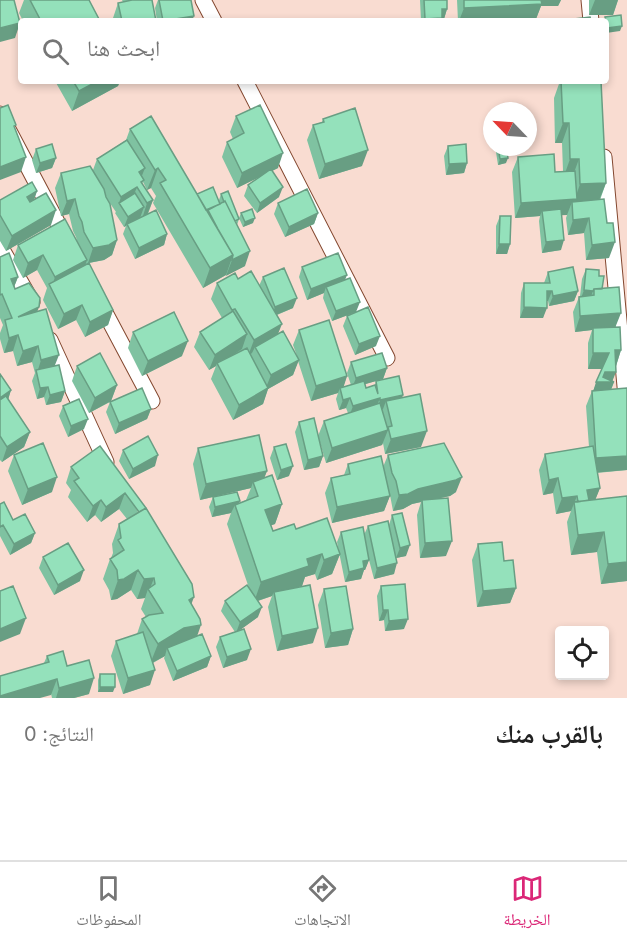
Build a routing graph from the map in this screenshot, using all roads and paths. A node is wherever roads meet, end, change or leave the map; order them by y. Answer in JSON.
{"nodes":[{"id":1,"x":203,"y":0,"type":"edge"},
{"id":2,"x":589,"y":0,"type":"edge"},
{"id":3,"x":212,"y":18,"type":"edge"},
{"id":4,"x":591,"y":18,"type":"edge"},
{"id":5,"x":247,"y":84,"type":"edge"},
{"id":6,"x":0,"y":114,"type":"edge"},
{"id":7,"x":602,"y":139,"type":"edge"},
{"id":8,"x":0,"y":246,"type":"edge"},
{"id":9,"x":71,"y":247,"type":"edge"},
{"id":10,"x":92,"y":288,"type":"edge"},
{"id":11,"x":387,"y":358,"type":"dead end"},
{"id":12,"x":152,"y":401,"type":"dead end"},
{"id":13,"x":627,"y":408,"type":"edge"},
{"id":14,"x":106,"y":462,"type":"edge"}],
"edges":[{"from":1,"to":3,"type":"street"},
{"from":2,"to":4,"type":"street"},
{"from":5,"to":11,"type":"street"},
{"from":6,"to":9,"type":"street"},
{"from":7,"to":13,"type":"street"},
{"from":8,"to":14,"type":"street"},
{"from":10,"to":12,"type":"street"}]}
